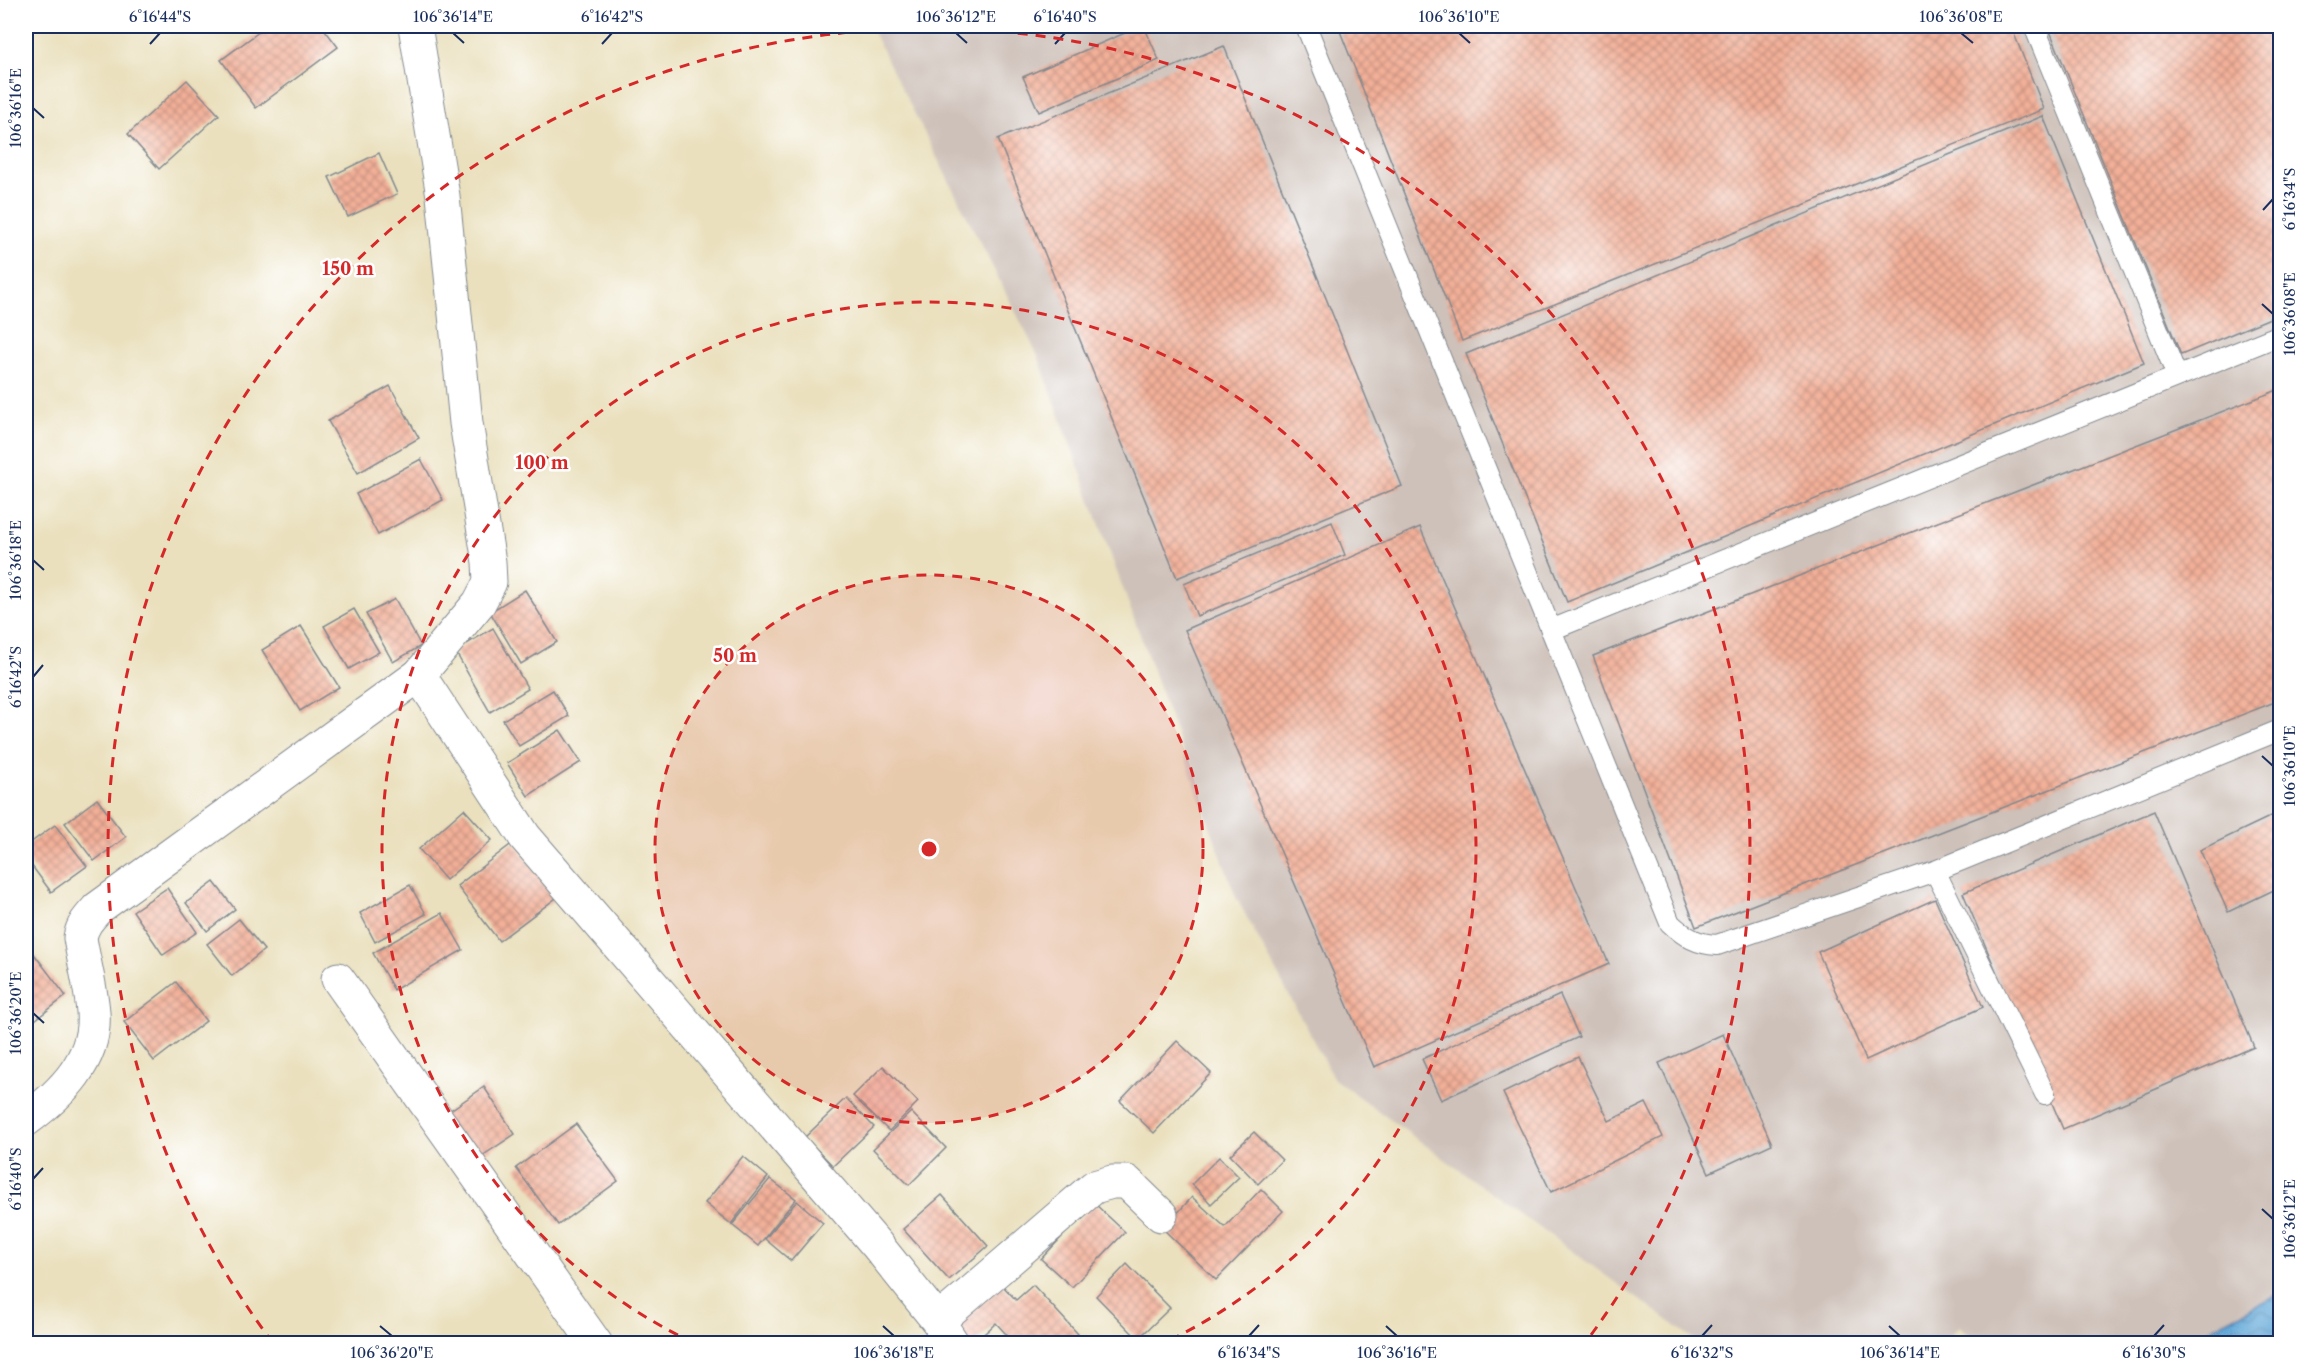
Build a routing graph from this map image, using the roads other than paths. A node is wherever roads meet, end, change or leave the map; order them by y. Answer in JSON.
{"nodes":[{"id":1,"x":415,"y":26,"type":"edge"},
{"id":2,"x":1306,"y":26,"type":"edge"},
{"id":3,"x":2034,"y":26,"type":"edge"},
{"id":4,"x":2280,"y":335,"type":"edge"},
{"id":5,"x":2177,"y":376,"type":"junction"},
{"id":6,"x":1551,"y":630,"type":"junction"},
{"id":7,"x":419,"y":675,"type":"junction"},
{"id":8,"x":2280,"y":730,"type":"edge"},
{"id":9,"x":1935,"y":871,"type":"junction"},
{"id":10,"x":338,"y":979,"type":"dead end"},
{"id":11,"x":2045,"y":1094,"type":"dead end"},
{"id":12,"x":26,"y":1120,"type":"edge"},
{"id":13,"x":1161,"y":1215,"type":"dead end"},
{"id":14,"x":946,"y":1332,"type":"edge"},
{"id":15,"x":596,"y":1344,"type":"edge"}],
"edges":[{"from":1,"to":7,"type":"street"},
{"from":2,"to":6,"type":"lane"},
{"from":3,"to":5,"type":"lane"},
{"from":4,"to":5,"type":"lane"},
{"from":5,"to":6,"type":"lane"},
{"from":6,"to":9,"type":"lane"},
{"from":7,"to":12,"type":"street"},
{"from":7,"to":14,"type":"street"},
{"from":8,"to":9,"type":"lane"},
{"from":9,"to":11,"type":"lane"},
{"from":10,"to":15,"type":"street"},
{"from":13,"to":14,"type":"street"}]}
